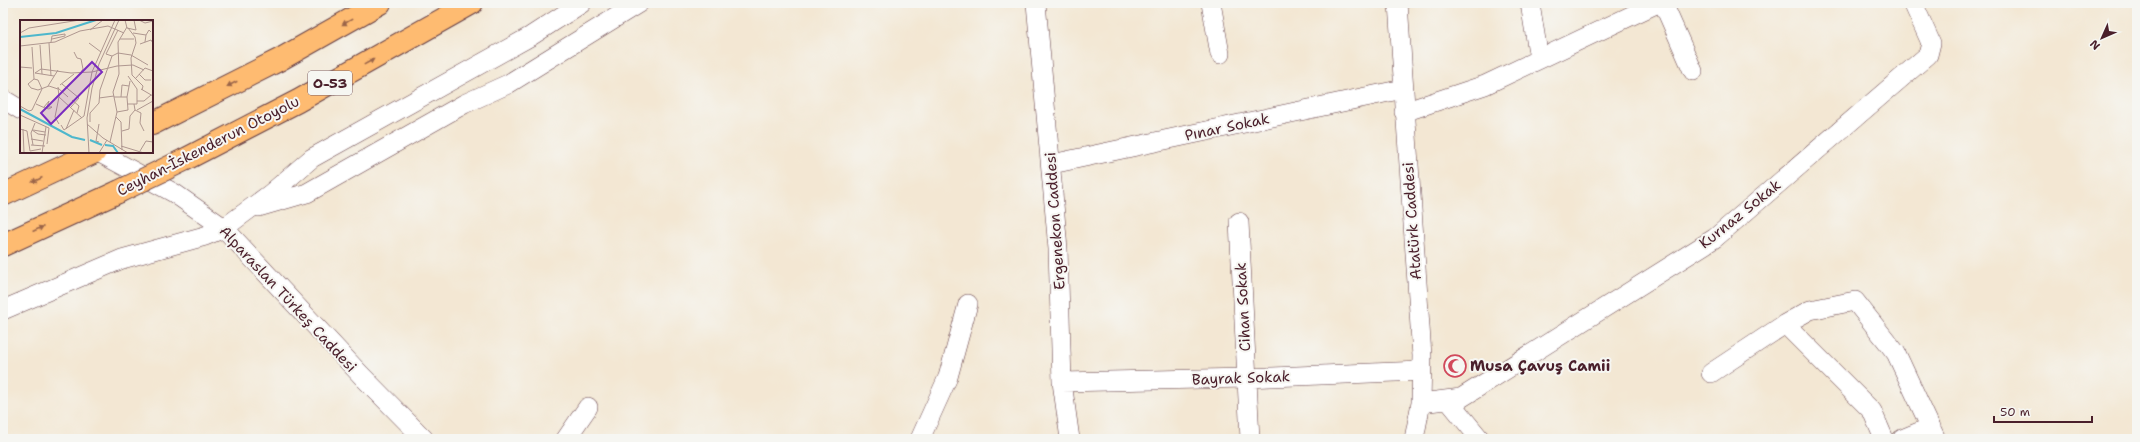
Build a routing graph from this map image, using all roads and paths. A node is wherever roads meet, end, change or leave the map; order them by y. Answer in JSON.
{"nodes":[{"id":1,"x":380,"y":3,"type":"edge"},
{"id":2,"x":472,"y":3,"type":"edge"},
{"id":3,"x":582,"y":3,"type":"edge"},
{"id":4,"x":639,"y":3,"type":"edge"},
{"id":5,"x":1036,"y":3,"type":"edge"},
{"id":6,"x":1211,"y":3,"type":"edge"},
{"id":7,"x":1398,"y":3,"type":"edge"},
{"id":8,"x":1530,"y":3,"type":"edge"},
{"id":9,"x":1658,"y":3,"type":"edge"},
{"id":10,"x":1663,"y":3,"type":"edge"},
{"id":11,"x":1913,"y":3,"type":"edge"},
{"id":12,"x":1220,"y":54,"type":"dead end"},
{"id":13,"x":1539,"y":59,"type":"junction"},
{"id":14,"x":1693,"y":71,"type":"dead end"},
{"id":15,"x":1403,"y":89,"type":"junction"},
{"id":16,"x":3,"y":99,"type":"edge"},
{"id":17,"x":20,"y":109,"type":"edge"},
{"id":18,"x":1404,"y":112,"type":"junction"},
{"id":19,"x":153,"y":123,"type":"edge"},
{"id":20,"x":94,"y":153,"type":"edge"},
{"id":21,"x":98,"y":153,"type":"edge"},
{"id":22,"x":1052,"y":164,"type":"junction"},
{"id":23,"x":3,"y":195,"type":"edge"},
{"id":24,"x":246,"y":211,"type":"junction"},
{"id":25,"x":1239,"y":222,"type":"dead end"},
{"id":26,"x":224,"y":228,"type":"junction"},
{"id":27,"x":3,"y":246,"type":"edge"},
{"id":28,"x":968,"y":304,"type":"dead end"},
{"id":29,"x":3,"y":310,"type":"edge"},
{"id":30,"x":1785,"y":324,"type":"junction"},
{"id":31,"x":1421,"y":371,"type":"junction"},
{"id":32,"x":1711,"y":373,"type":"dead end"},
{"id":33,"x":1246,"y":378,"type":"junction"},
{"id":34,"x":1062,"y":382,"type":"junction"},
{"id":35,"x":1448,"y":400,"type":"junction"},
{"id":36,"x":1421,"y":403,"type":"junction"},
{"id":37,"x":588,"y":407,"type":"dead end"},
{"id":38,"x":1934,"y":433,"type":"edge"},
{"id":39,"x":424,"y":439,"type":"edge"},
{"id":40,"x":566,"y":439,"type":"edge"},
{"id":41,"x":920,"y":439,"type":"edge"},
{"id":42,"x":1070,"y":439,"type":"edge"},
{"id":43,"x":1250,"y":439,"type":"edge"},
{"id":44,"x":1414,"y":439,"type":"edge"},
{"id":45,"x":1480,"y":439,"type":"edge"},
{"id":46,"x":1884,"y":439,"type":"edge"},
{"id":47,"x":1902,"y":439,"type":"edge"}],
"edges":[{"from":1,"to":19,"type":"highway","one_way":true},
{"from":27,"to":2,"type":"highway","name":"Ceyhan-İskenderun Otoyolu","number":"O-53","one_way":true,"bridge":true},
{"from":3,"to":24,"type":"street"},
{"from":4,"to":24,"type":"street"},
{"from":5,"to":22,"type":"street","name":"Ergenekon Caddesi"},
{"from":6,"to":12,"type":"street"},
{"from":7,"to":15,"type":"street","name":"Atatürk Caddesi"},
{"from":8,"to":13,"type":"street"},
{"from":9,"to":13,"type":"street"},
{"from":10,"to":14,"type":"street"},
{"from":11,"to":35,"type":"street","name":"Kurnaz Sokak"},
{"from":13,"to":18,"type":"street"},
{"from":15,"to":18,"type":"street","name":"Atatürk Caddesi"},
{"from":15,"to":22,"type":"street","name":"Pınar Sokak"},
{"from":16,"to":17,"type":"street"},
{"from":18,"to":31,"type":"street","name":"Atatürk Caddesi"},
{"from":20,"to":23,"type":"highway","one_way":true},
{"from":21,"to":26,"type":"street","name":"Alparaslan Türkeş Caddesi"},
{"from":22,"to":34,"type":"street","name":"Ergenekon Caddesi"},
{"from":24,"to":26,"type":"street"},
{"from":25,"to":33,"type":"street","name":"Cihan Sokak"},
{"from":26,"to":29,"type":"street"},
{"from":26,"to":39,"type":"street","name":"Alparaslan Türkeş Caddesi"},
{"from":28,"to":41,"type":"street"},
{"from":30,"to":32,"type":"street"},
{"from":30,"to":38,"type":"street"},
{"from":30,"to":46,"type":"street"},
{"from":31,"to":33,"type":"street","name":"Bayrak Sokak"},
{"from":31,"to":36,"type":"street","name":"Atatürk Caddesi"},
{"from":33,"to":34,"type":"street","name":"Bayrak Sokak"},
{"from":33,"to":43,"type":"street","name":"Cihan Sokak"},
{"from":34,"to":42,"type":"street","name":"Ergenekon Caddesi"},
{"from":35,"to":36,"type":"street","name":"Kurnaz Sokak"},
{"from":35,"to":45,"type":"street"},
{"from":36,"to":44,"type":"street","name":"Atatürk Caddesi"},
{"from":37,"to":40,"type":"street"},
{"from":38,"to":47,"type":"street"}]}
